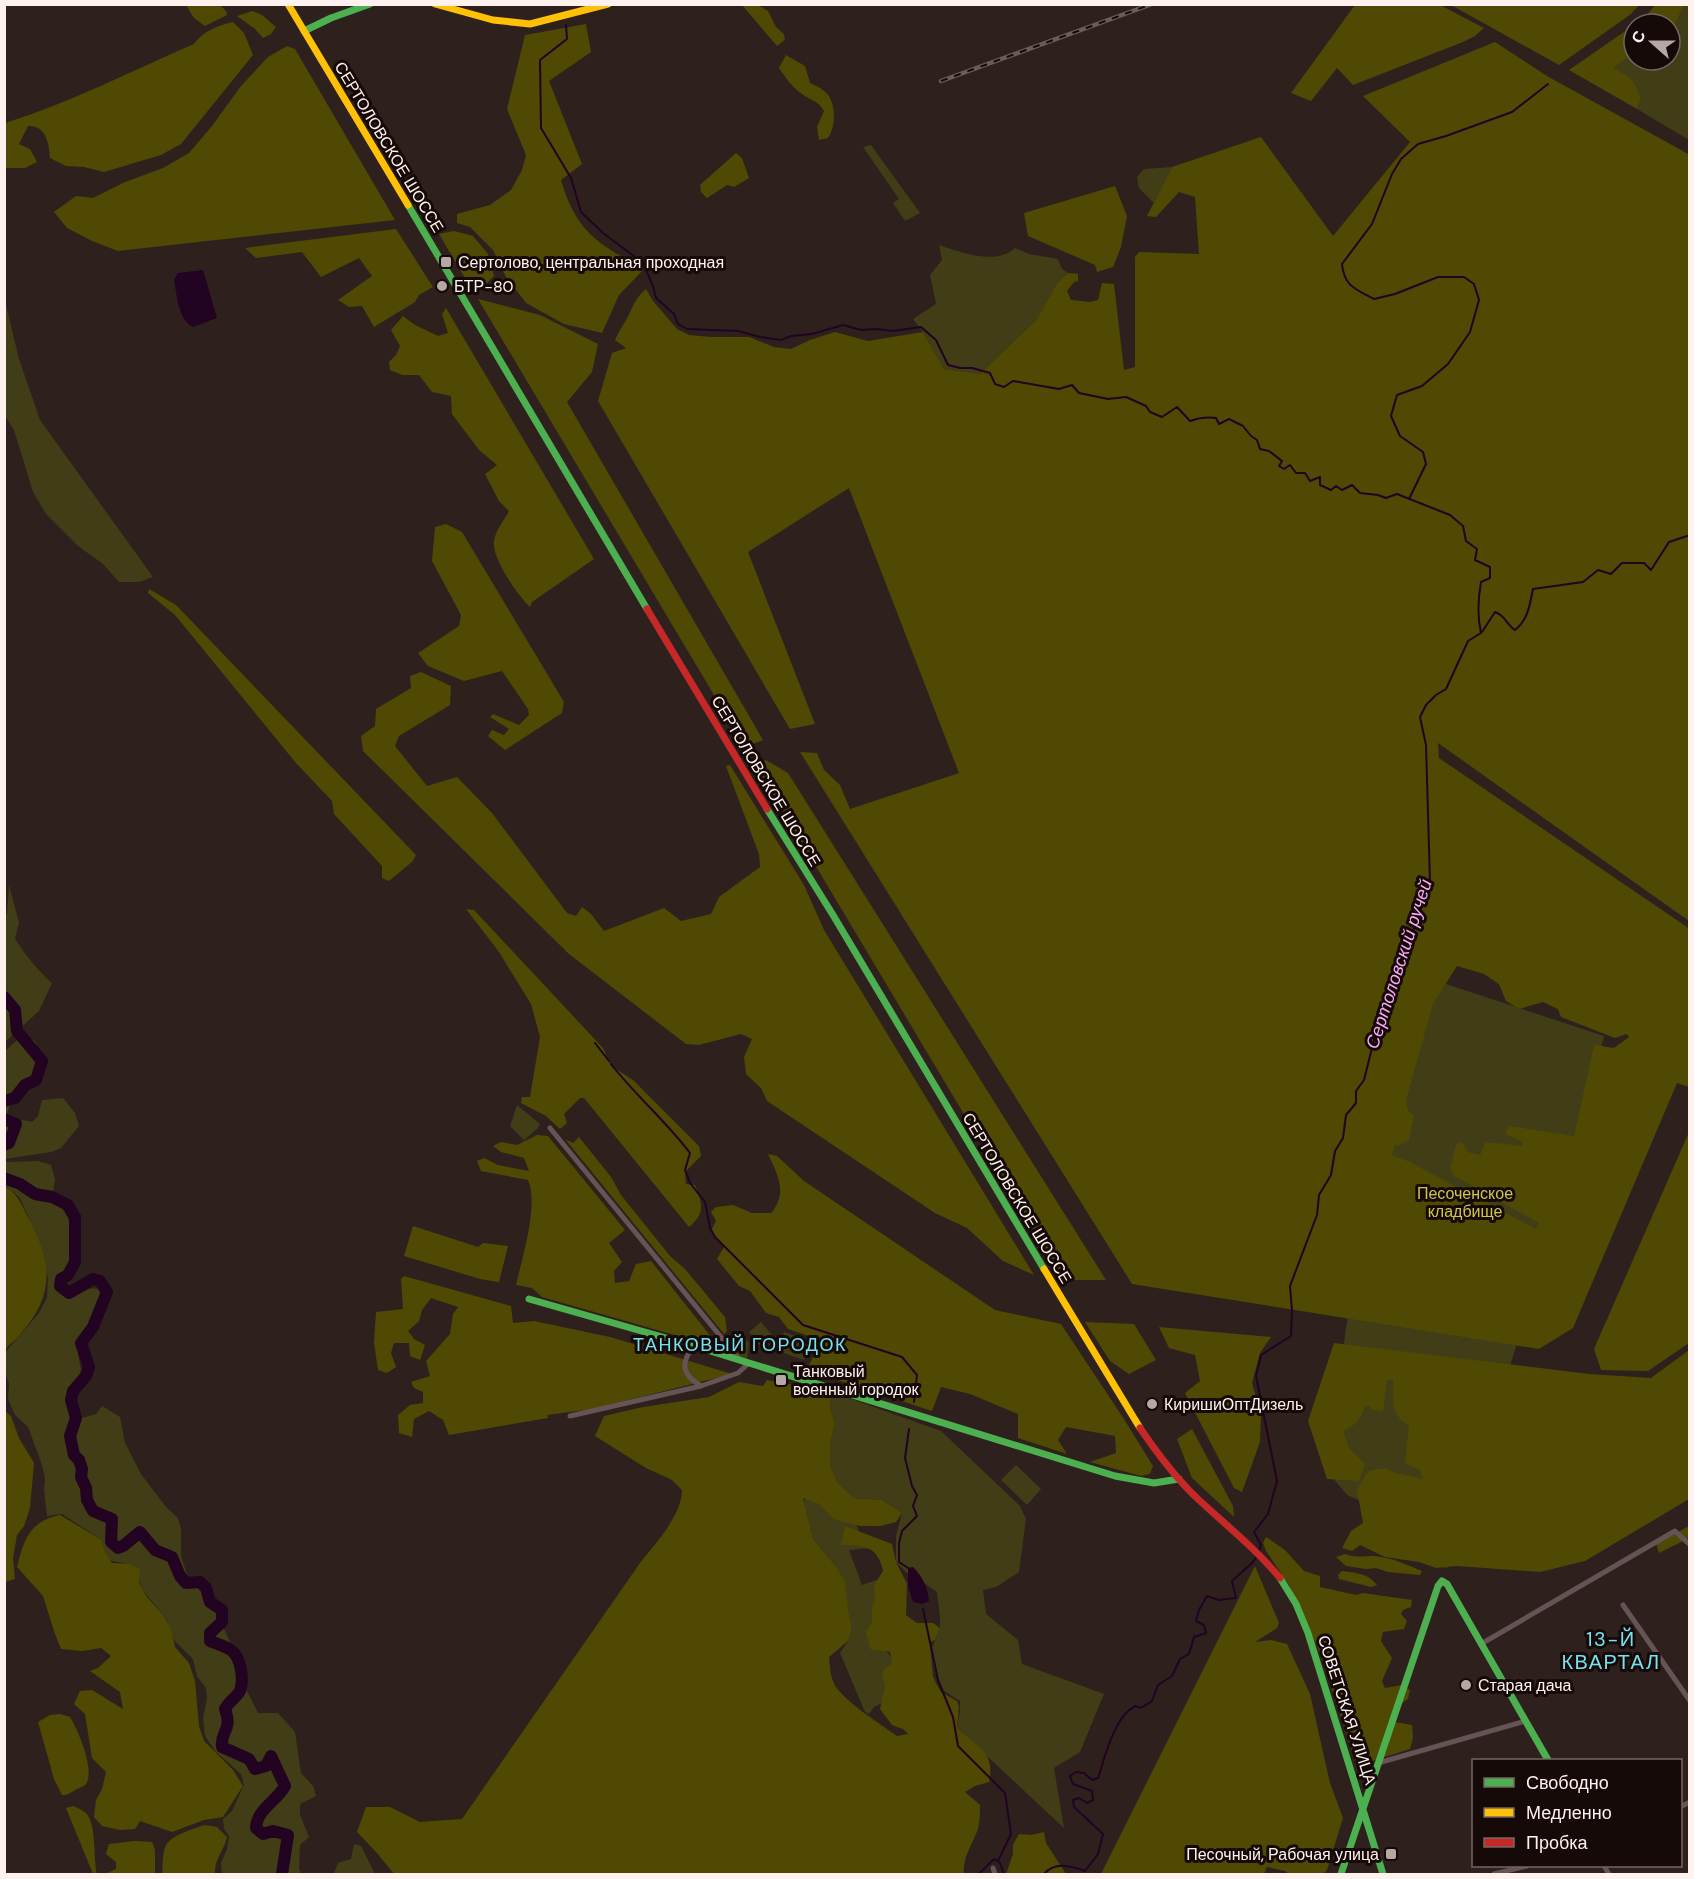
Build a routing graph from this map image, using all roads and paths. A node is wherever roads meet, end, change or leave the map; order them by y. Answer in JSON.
{"nodes":[{"id":1,"x":288,"y":4,"type":"edge"},
{"id":2,"x":370,"y":4,"type":"edge"},
{"id":3,"x":435,"y":4,"type":"edge"},
{"id":4,"x":608,"y":4,"type":"edge"},
{"id":5,"x":304,"y":31,"type":"junction"},
{"id":6,"x":550,"y":1128,"type":"dead end"},
{"id":7,"x":529,"y":1299,"type":"dead end"},
{"id":8,"x":693,"y":1346,"type":"junction"},
{"id":9,"x":744,"y":1363,"type":"junction"},
{"id":10,"x":701,"y":1386,"type":"junction"},
{"id":11,"x":570,"y":1416,"type":"dead end"},
{"id":12,"x":1179,"y":1479,"type":"junction"},
{"id":13,"x":1245,"y":1542,"type":"joint"},
{"id":14,"x":1689,"y":1545,"type":"edge"},
{"id":15,"x":1623,"y":1605,"type":"dead end"},
{"id":16,"x":1481,"y":1644,"type":"junction"},
{"id":17,"x":1689,"y":1701,"type":"edge"},
{"id":18,"x":1526,"y":1721,"type":"junction"},
{"id":19,"x":1547,"y":1759,"type":"edge"},
{"id":20,"x":1378,"y":1763,"type":"junction"},
{"id":21,"x":1364,"y":1805,"type":"junction"},
{"id":22,"x":1523,"y":1867,"type":"edge"},
{"id":23,"x":1341,"y":1875,"type":"edge"},
{"id":24,"x":1383,"y":1875,"type":"edge"},
{"id":25,"x":1494,"y":1875,"type":"edge"}],
"edges":[{"from":1,"to":5,"type":"main road","name":"СЕРТОЛОВСКОЕ ШОССЕ"},
{"from":2,"to":5,"type":"main road"},
{"from":3,"to":4,"type":"main road"},
{"from":5,"to":12,"type":"main road","name":"СЕРТОЛОВСКОЕ ШОССЕ"},
{"from":6,"to":9,"type":"street"},
{"from":7,"to":8,"type":"main road"},
{"from":8,"to":9,"type":"main road"},
{"from":8,"to":10,"type":"street"},
{"from":9,"to":10,"type":"street"},
{"from":9,"to":12,"type":"main road"},
{"from":10,"to":11,"type":"street"},
{"from":12,"to":13,"type":"main road","name":"СЕРТОЛОВСКОЕ ШОССЕ"},
{"from":13,"to":21,"type":"main road","name":"СОВЕТСКАЯ УЛИЦА"},
{"from":14,"to":16,"type":"street"},
{"from":15,"to":17,"type":"street"},
{"from":16,"to":18,"type":"main road"},
{"from":16,"to":20,"type":"main road"},
{"from":18,"to":19,"type":"main road"},
{"from":18,"to":20,"type":"street"},
{"from":20,"to":21,"type":"main road"},
{"from":21,"to":23,"type":"main road"},
{"from":21,"to":24,"type":"main road","name":"СОВЕТСКАЯ УЛИЦА"},
{"from":22,"to":25,"type":"street"}]}
